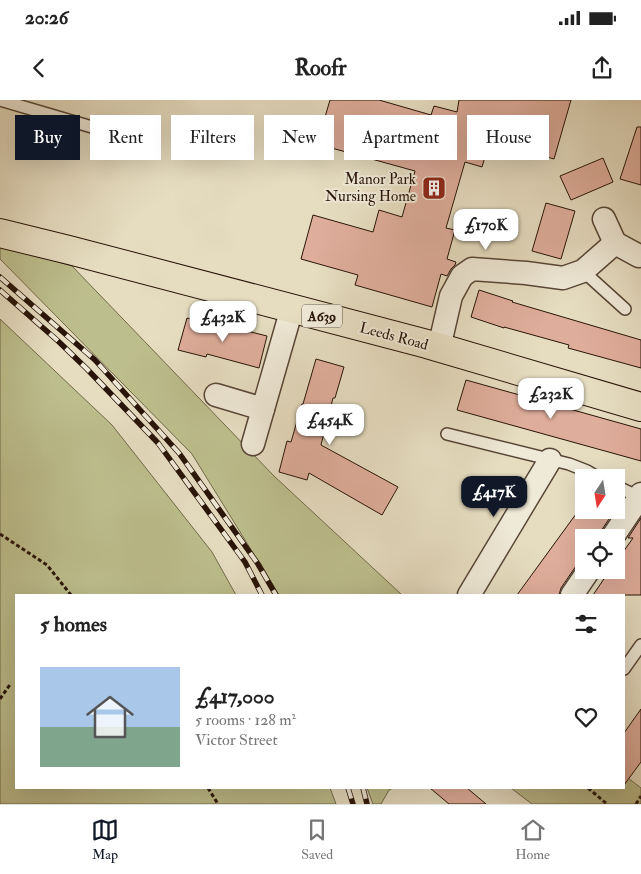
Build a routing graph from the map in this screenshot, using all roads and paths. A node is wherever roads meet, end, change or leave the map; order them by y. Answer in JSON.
{"nodes":[{"id":1,"x":0,"y":100,"type":"edge"},
{"id":2,"x":90,"y":126,"type":"edge"},
{"id":3,"x":604,"y":219,"type":"dead end"},
{"id":4,"x":0,"y":233,"type":"edge"},
{"id":5,"x":615,"y":243,"type":"junction"},
{"id":6,"x":639,"y":256,"type":"dead end"},
{"id":7,"x":583,"y":271,"type":"junction"},
{"id":8,"x":292,"y":308,"type":"junction"},
{"id":9,"x":625,"y":309,"type":"dead end"},
{"id":10,"x":439,"y":348,"type":"junction"},
{"id":11,"x":216,"y":395,"type":"dead end"},
{"id":12,"x":641,"y":407,"type":"edge"},
{"id":13,"x":263,"y":409,"type":"junction"},
{"id":14,"x":447,"y":434,"type":"dead end"},
{"id":15,"x":253,"y":444,"type":"dead end"},
{"id":16,"x":550,"y":460,"type":"junction"},
{"id":17,"x":580,"y":469,"type":"edge"},
{"id":18,"x":625,"y":490,"type":"edge"},
{"id":19,"x":640,"y":497,"type":"edge"},
{"id":20,"x":618,"y":529,"type":"edge"},
{"id":21,"x":0,"y":534,"type":"edge"},
{"id":22,"x":583,"y":579,"type":"edge"},
{"id":23,"x":70,"y":594,"type":"edge"},
{"id":24,"x":470,"y":594,"type":"edge"},
{"id":25,"x":573,"y":594,"type":"edge"},
{"id":26,"x":641,"y":645,"type":"edge"},
{"id":27,"x":625,"y":668,"type":"edge"},
{"id":28,"x":11,"y":683,"type":"dead end"},
{"id":29,"x":0,"y":699,"type":"edge"},
{"id":30,"x":209,"y":789,"type":"edge"},
{"id":31,"x":589,"y":789,"type":"edge"},
{"id":32,"x":641,"y":796,"type":"edge"},
{"id":33,"x":218,"y":804,"type":"edge"},
{"id":34,"x":607,"y":804,"type":"edge"},
{"id":35,"x":636,"y":804,"type":"edge"}],
"edges":[{"from":1,"to":2,"type":"lane"},
{"from":3,"to":5,"type":"street"},
{"from":4,"to":8,"type":"main road","name":"Leeds Road","number":"A639"},
{"from":5,"to":6,"type":"street"},
{"from":5,"to":7,"type":"street"},
{"from":7,"to":9,"type":"lane"},
{"from":7,"to":10,"type":"street"},
{"from":8,"to":10,"type":"main road","name":"Leeds Road","number":"A639"},
{"from":8,"to":13,"type":"street"},
{"from":10,"to":12,"type":"main road","name":"Leeds Road","number":"A639"},
{"from":11,"to":13,"type":"street"},
{"from":13,"to":15,"type":"street"},
{"from":14,"to":16,"type":"lane"},
{"from":16,"to":17,"type":"lane"},
{"from":16,"to":24,"type":"street"},
{"from":18,"to":19,"type":"lane"},
{"from":19,"to":20,"type":"street"},
{"from":21,"to":23,"type":"path"},
{"from":22,"to":25,"type":"street"},
{"from":26,"to":27,"type":"lane"},
{"from":28,"to":29,"type":"path"},
{"from":30,"to":33,"type":"path"},
{"from":31,"to":34,"type":"path"},
{"from":32,"to":35,"type":"path"}]}
